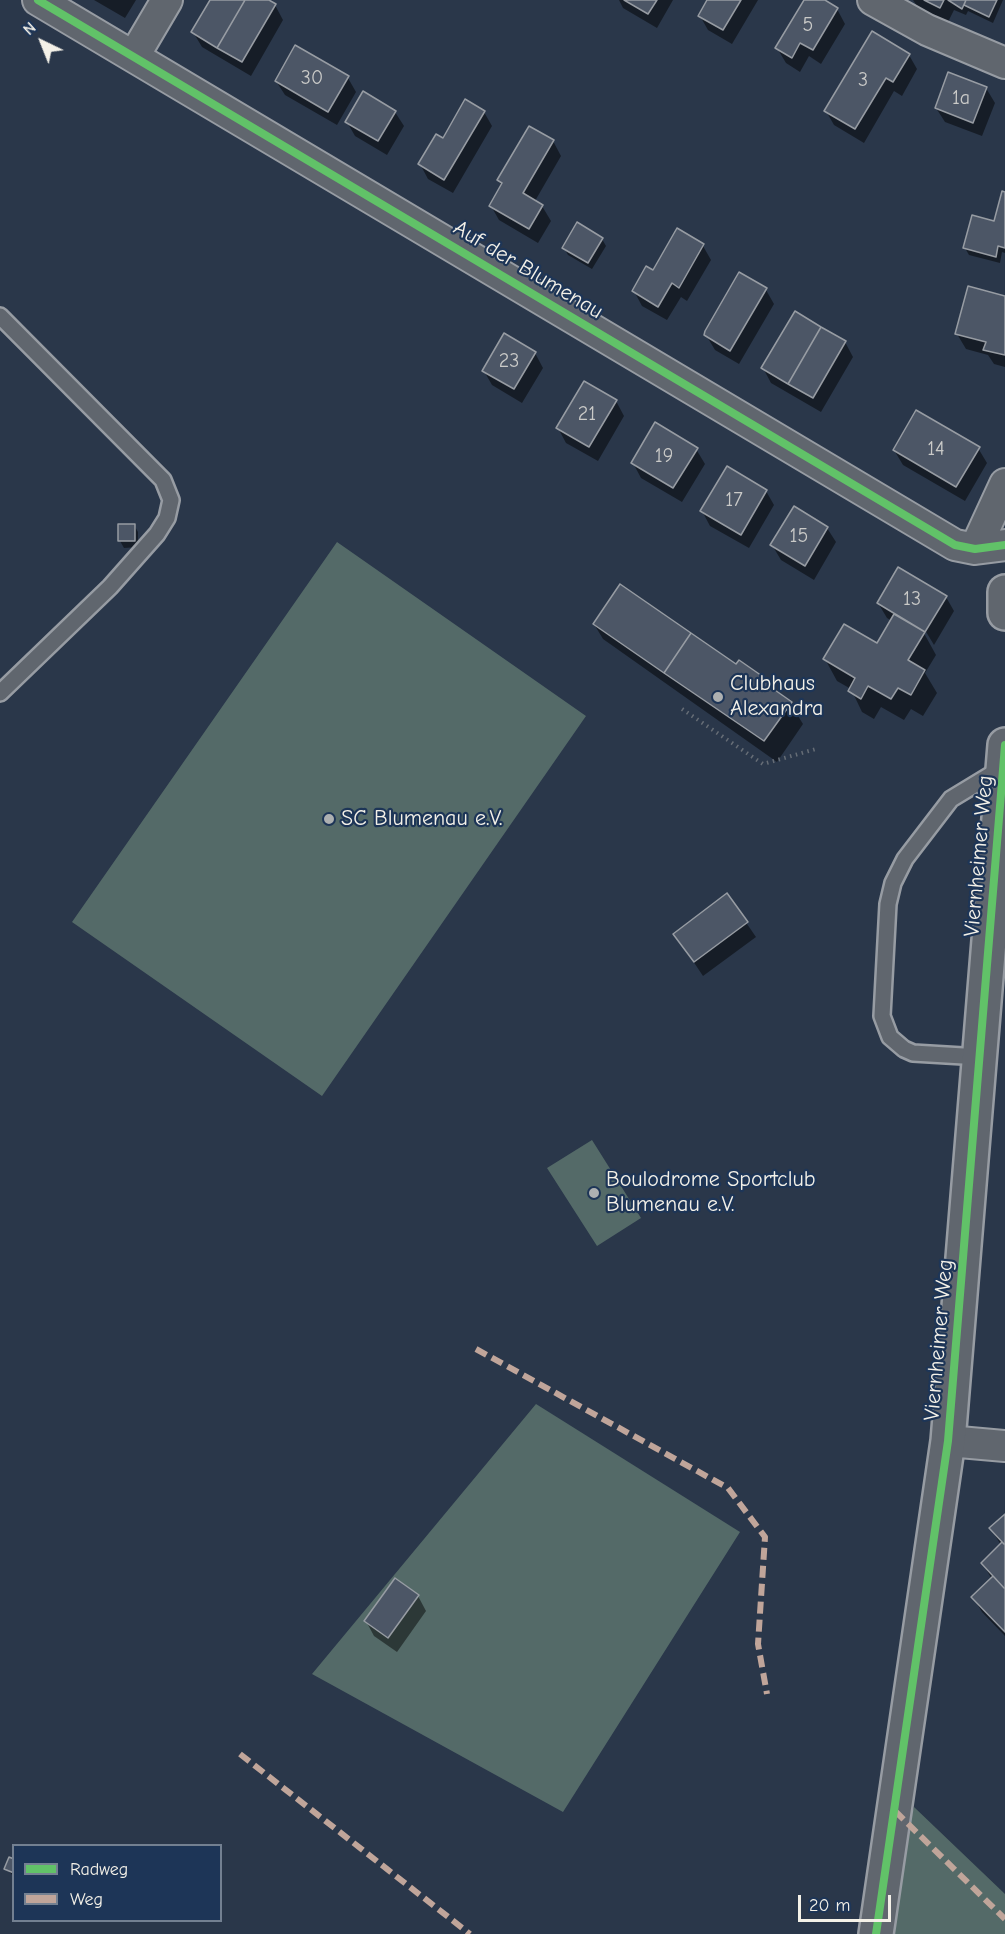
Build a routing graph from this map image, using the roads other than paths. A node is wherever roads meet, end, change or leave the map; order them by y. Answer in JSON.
{"nodes":[{"id":1,"x":38,"y":0,"type":"edge"},
{"id":2,"x":167,"y":0,"type":"edge"},
{"id":3,"x":873,"y":0,"type":"edge"},
{"id":4,"x":134,"y":56,"type":"junction"},
{"id":5,"x":1005,"y":63,"type":"edge"},
{"id":6,"x":0,"y":316,"type":"edge"},
{"id":7,"x":1005,"y":483,"type":"edge"},
{"id":8,"x":1005,"y":544,"type":"edge"},
{"id":9,"x":975,"y":549,"type":"junction"},
{"id":10,"x":1005,"y":592,"type":"edge"},
{"id":11,"x":1005,"y":613,"type":"edge"},
{"id":12,"x":0,"y":693,"type":"edge"},
{"id":13,"x":1005,"y":746,"type":"edge"},
{"id":14,"x":1004,"y":767,"type":"edge"},
{"id":15,"x":980,"y":1057,"type":"junction"},
{"id":16,"x":948,"y":1441,"type":"junction"},
{"id":17,"x":1005,"y":1446,"type":"edge"},
{"id":18,"x":876,"y":1934,"type":"edge"}],
"edges":[{"from":1,"to":4,"type":"street","name":"Auf der Blumenau"},
{"from":2,"to":4,"type":"street"},
{"from":3,"to":5,"type":"street"},
{"from":4,"to":9,"type":"street","name":"Auf der Blumenau"},
{"from":6,"to":12,"type":"lane"},
{"from":7,"to":9,"type":"street"},
{"from":8,"to":9,"type":"street","name":"Auf der Blumenau"},
{"from":10,"to":11,"type":"street"},
{"from":13,"to":14,"type":"street","name":"Viernheimer Weg"},
{"from":14,"to":15,"type":"street","name":"Viernheimer Weg"},
{"from":14,"to":15,"type":"lane"},
{"from":15,"to":16,"type":"street","name":"Viernheimer Weg"},
{"from":16,"to":17,"type":"street"},
{"from":16,"to":18,"type":"street","name":"Viernheimer Weg"}]}
